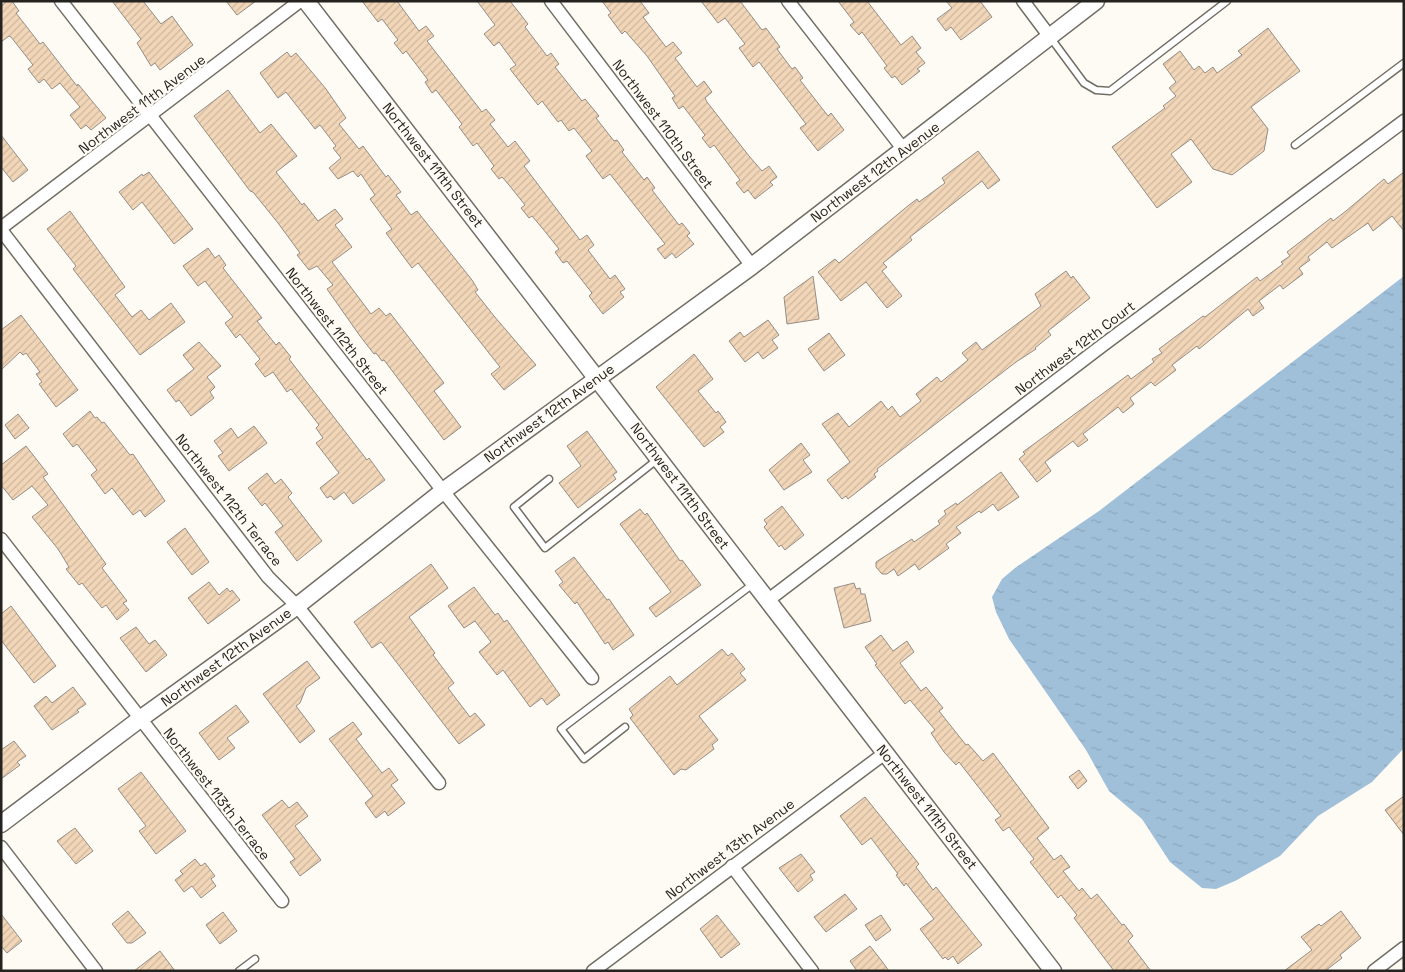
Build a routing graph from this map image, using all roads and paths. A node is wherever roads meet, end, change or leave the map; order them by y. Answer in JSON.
{"nodes":[{"id":1,"x":61,"y":1,"type":"edge"},
{"id":2,"x":300,"y":1,"type":"edge"},
{"id":3,"x":306,"y":1,"type":"edge"},
{"id":4,"x":551,"y":1,"type":"edge"},
{"id":5,"x":788,"y":1,"type":"edge"},
{"id":6,"x":1023,"y":1,"type":"edge"},
{"id":7,"x":1096,"y":1,"type":"edge"},
{"id":8,"x":1227,"y":1,"type":"edge"},
{"id":9,"x":1050,"y":37,"type":"junction"},
{"id":10,"x":1404,"y":63,"type":"edge"},
{"id":11,"x":150,"y":117,"type":"junction"},
{"id":12,"x":1404,"y":121,"type":"edge"},
{"id":13,"x":1295,"y":146,"type":"dead end"},
{"id":14,"x":904,"y":150,"type":"junction"},
{"id":15,"x":1,"y":229,"type":"edge"},
{"id":16,"x":752,"y":266,"type":"junction"},
{"id":17,"x":597,"y":377,"type":"junction"},
{"id":18,"x":659,"y":458,"type":"junction"},
{"id":19,"x":549,"y":479,"type":"dead end"},
{"id":20,"x":443,"y":491,"type":"junction"},
{"id":21,"x":1,"y":539,"type":"edge"},
{"id":22,"x":754,"y":583,"type":"junction"},
{"id":23,"x":767,"y":601,"type":"junction"},
{"id":24,"x":297,"y":606,"type":"junction"},
{"id":25,"x":592,"y":678,"type":"dead end"},
{"id":26,"x":140,"y":719,"type":"junction"},
{"id":27,"x":625,"y":727,"type":"dead end"},
{"id":28,"x":885,"y":753,"type":"junction"},
{"id":29,"x":440,"y":783,"type":"dead end"},
{"id":30,"x":1,"y":824,"type":"edge"},
{"id":31,"x":1,"y":847,"type":"edge"},
{"id":32,"x":732,"y":866,"type":"junction"},
{"id":33,"x":282,"y":901,"type":"dead end"},
{"id":34,"x":1404,"y":948,"type":"edge"},
{"id":35,"x":255,"y":959,"type":"dead end"},
{"id":36,"x":96,"y":971,"type":"edge"},
{"id":37,"x":239,"y":971,"type":"edge"},
{"id":38,"x":593,"y":971,"type":"edge"},
{"id":39,"x":812,"y":971,"type":"edge"},
{"id":40,"x":1053,"y":971,"type":"edge"},
{"id":41,"x":1374,"y":971,"type":"edge"}],
"edges":[{"from":1,"to":11,"type":"street","name":"Northwest 112th Street"},
{"from":2,"to":11,"type":"street","name":"Northwest 11th Avenue"},
{"from":3,"to":17,"type":"street","name":"Northwest 111th Street"},
{"from":4,"to":16,"type":"street","name":"Northwest 110th Street"},
{"from":5,"to":14,"type":"street"},
{"from":6,"to":9,"type":"street"},
{"from":7,"to":9,"type":"street","name":"Northwest 12th Avenue"},
{"from":8,"to":9,"type":"lane"},
{"from":9,"to":14,"type":"street","name":"Northwest 12th Avenue"},
{"from":10,"to":13,"type":"lane"},
{"from":11,"to":15,"type":"street","name":"Northwest 11th Avenue"},
{"from":11,"to":20,"type":"street","name":"Northwest 112th Street"},
{"from":12,"to":23,"type":"street","name":"Northwest 12th Court"},
{"from":14,"to":16,"type":"street","name":"Northwest 12th Avenue"},
{"from":15,"to":24,"type":"street","name":"Northwest 112th Terrace"},
{"from":16,"to":17,"type":"street","name":"Northwest 12th Avenue"},
{"from":17,"to":18,"type":"street","name":"Northwest 111th Street"},
{"from":17,"to":20,"type":"street","name":"Northwest 12th Avenue"},
{"from":18,"to":19,"type":"lane"},
{"from":18,"to":22,"type":"street","name":"Northwest 111th Street"},
{"from":20,"to":24,"type":"street","name":"Northwest 12th Avenue"},
{"from":20,"to":25,"type":"street","name":"Northwest 112th Street"},
{"from":21,"to":26,"type":"street","name":"Northwest 113th Terrace"},
{"from":22,"to":23,"type":"street","name":"Northwest 111th Street"},
{"from":22,"to":27,"type":"lane"},
{"from":23,"to":28,"type":"street","name":"Northwest 111th Street"},
{"from":24,"to":26,"type":"street","name":"Northwest 12th Avenue"},
{"from":24,"to":29,"type":"street","name":"Northwest 112th Terrace"},
{"from":26,"to":30,"type":"street","name":"Northwest 12th Avenue"},
{"from":26,"to":33,"type":"street","name":"Northwest 113th Terrace"},
{"from":28,"to":32,"type":"street","name":"Northwest 13th Avenue"},
{"from":28,"to":40,"type":"street","name":"Northwest 111th Street"},
{"from":31,"to":36,"type":"street"},
{"from":32,"to":38,"type":"street","name":"Northwest 13th Avenue"},
{"from":32,"to":39,"type":"street"},
{"from":34,"to":41,"type":"street"},
{"from":35,"to":37,"type":"lane"}]}
